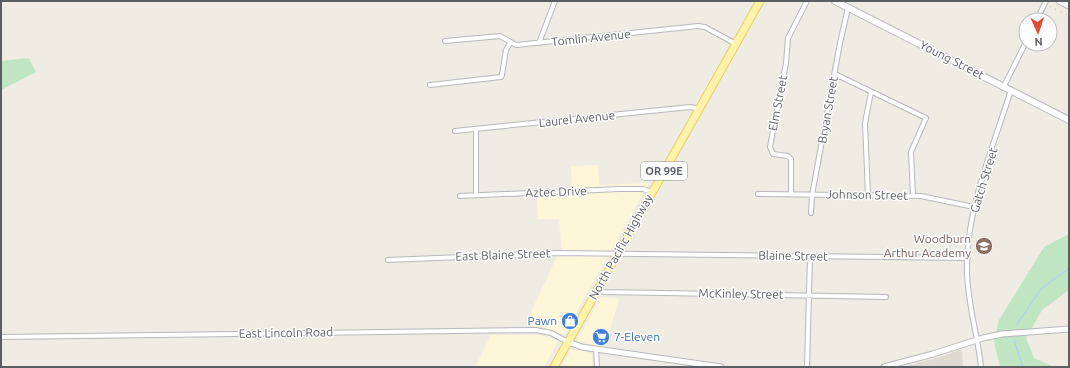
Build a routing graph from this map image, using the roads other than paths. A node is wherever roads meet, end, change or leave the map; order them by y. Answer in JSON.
{"nodes":[{"id":1,"x":555,"y":1,"type":"edge"},
{"id":2,"x":760,"y":1,"type":"edge"},
{"id":3,"x":807,"y":1,"type":"edge"},
{"id":4,"x":835,"y":1,"type":"edge"},
{"id":5,"x":1046,"y":1,"type":"edge"},
{"id":6,"x":1059,"y":1,"type":"edge"},
{"id":7,"x":1069,"y":6,"type":"edge"},
{"id":8,"x":848,"y":8,"type":"junction"},
{"id":9,"x":1041,"y":12,"type":"edge"},
{"id":10,"x":445,"y":41,"type":"dead end"},
{"id":11,"x":510,"y":43,"type":"junction"},
{"id":12,"x":539,"y":43,"type":"junction"},
{"id":13,"x":736,"y":44,"type":"junction"},
{"id":14,"x":1021,"y":52,"type":"edge"},
{"id":15,"x":834,"y":74,"type":"junction"},
{"id":16,"x":430,"y":85,"type":"dead end"},
{"id":17,"x":1004,"y":86,"type":"junction"},
{"id":18,"x":1011,"y":90,"type":"junction"},
{"id":19,"x":871,"y":92,"type":"junction"},
{"id":20,"x":699,"y":109,"type":"junction"},
{"id":21,"x":1069,"y":120,"type":"edge"},
{"id":22,"x":476,"y":129,"type":"junction"},
{"id":23,"x":455,"y":131,"type":"dead end"},
{"id":24,"x":652,"y":192,"type":"junction"},
{"id":25,"x":758,"y":194,"type":"dead end"},
{"id":26,"x":791,"y":194,"type":"junction"},
{"id":27,"x":476,"y":195,"type":"junction"},
{"id":28,"x":812,"y":195,"type":"junction"},
{"id":29,"x":868,"y":195,"type":"junction"},
{"id":30,"x":460,"y":196,"type":"dead end"},
{"id":31,"x":913,"y":196,"type":"junction"},
{"id":32,"x":974,"y":207,"type":"junction"},
{"id":33,"x":811,"y":213,"type":"dead end"},
{"id":34,"x":618,"y":253,"type":"junction"},
{"id":35,"x":810,"y":256,"type":"junction"},
{"id":36,"x":968,"y":258,"type":"junction"},
{"id":37,"x":388,"y":260,"type":"dead end"},
{"id":38,"x":597,"y":290,"type":"junction"},
{"id":39,"x":810,"y":295,"type":"junction"},
{"id":40,"x":886,"y":297,"type":"dead end"},
{"id":41,"x":1069,"y":329,"type":"edge"},
{"id":42,"x":1,"y":337,"type":"edge"},
{"id":43,"x":978,"y":339,"type":"junction"},
{"id":44,"x":568,"y":342,"type":"junction"},
{"id":45,"x":596,"y":349,"type":"junction"},
{"id":46,"x":554,"y":367,"type":"edge"},
{"id":47,"x":597,"y":367,"type":"edge"},
{"id":48,"x":721,"y":367,"type":"edge"},
{"id":49,"x":807,"y":367,"type":"edge"},
{"id":50,"x":884,"y":367,"type":"edge"},
{"id":51,"x":981,"y":367,"type":"edge"}],
"edges":[{"from":1,"to":12,"type":"street"},
{"from":2,"to":13,"type":"main road","name":"North Pacific Highway","number":"OR 99E"},
{"from":3,"to":26,"type":"street","name":"Elm Street"},
{"from":4,"to":8,"type":"main road","name":"Young Street"},
{"from":5,"to":9,"type":"street"},
{"from":6,"to":7,"type":"street"},
{"from":8,"to":15,"type":"street","name":"Bryan Street"},
{"from":8,"to":17,"type":"main road","name":"Young Street"},
{"from":10,"to":11,"type":"street","name":"Tomlin Avenue"},
{"from":11,"to":12,"type":"street","name":"Tomlin Avenue"},
{"from":11,"to":16,"type":"street"},
{"from":12,"to":13,"type":"street","name":"Tomlin Avenue"},
{"from":13,"to":20,"type":"main road","name":"North Pacific Highway","number":"OR 99E"},
{"from":14,"to":17,"type":"street"},
{"from":15,"to":19,"type":"street"},
{"from":15,"to":28,"type":"street","name":"Bryan Street"},
{"from":17,"to":18,"type":"main road","name":"Young Street"},
{"from":18,"to":21,"type":"main road","name":"Young Street"},
{"from":18,"to":32,"type":"street","name":"Gatch Street"},
{"from":19,"to":29,"type":"street"},
{"from":19,"to":31,"type":"street"},
{"from":20,"to":22,"type":"street","name":"Laurel Avenue"},
{"from":20,"to":24,"type":"main road","name":"North Pacific Highway","number":"OR 99E"},
{"from":22,"to":23,"type":"street","name":"Laurel Avenue"},
{"from":22,"to":27,"type":"street"},
{"from":24,"to":27,"type":"street","name":"Aztec Drive"},
{"from":24,"to":34,"type":"main road","name":"North Pacific Highway","number":"OR 99E"},
{"from":25,"to":26,"type":"street","name":"Johnson Street"},
{"from":26,"to":28,"type":"street","name":"Johnson Street"},
{"from":27,"to":30,"type":"street","name":"Aztec Drive"},
{"from":28,"to":29,"type":"street","name":"Johnson Street"},
{"from":28,"to":33,"type":"street","name":"Bryan Street"},
{"from":29,"to":31,"type":"street","name":"Johnson Street"},
{"from":31,"to":32,"type":"street","name":"Johnson Street"},
{"from":32,"to":36,"type":"street","name":"Gatch Street"},
{"from":34,"to":35,"type":"street","name":"Blaine Street"},
{"from":34,"to":37,"type":"street","name":"East Blaine Street"},
{"from":34,"to":38,"type":"main road","name":"North Pacific Highway","number":"OR 99E"},
{"from":35,"to":36,"type":"street","name":"Blaine Street"},
{"from":35,"to":39,"type":"street"},
{"from":36,"to":43,"type":"street","name":"Gatch Street"},
{"from":38,"to":39,"type":"street","name":"McKinley Street"},
{"from":38,"to":44,"type":"main road","name":"North Pacific Highway","number":"OR 99E"},
{"from":39,"to":40,"type":"street","name":"McKinley Street"},
{"from":39,"to":49,"type":"street"},
{"from":41,"to":43,"type":"street"},
{"from":42,"to":44,"type":"street","name":"East Lincoln Road"},
{"from":43,"to":50,"type":"street"},
{"from":43,"to":51,"type":"street","name":"Gatch Street"},
{"from":44,"to":45,"type":"street"},
{"from":44,"to":46,"type":"main road","name":"North Pacific Highway","number":"OR 99E"},
{"from":45,"to":47,"type":"street"},
{"from":45,"to":48,"type":"street"}]}
